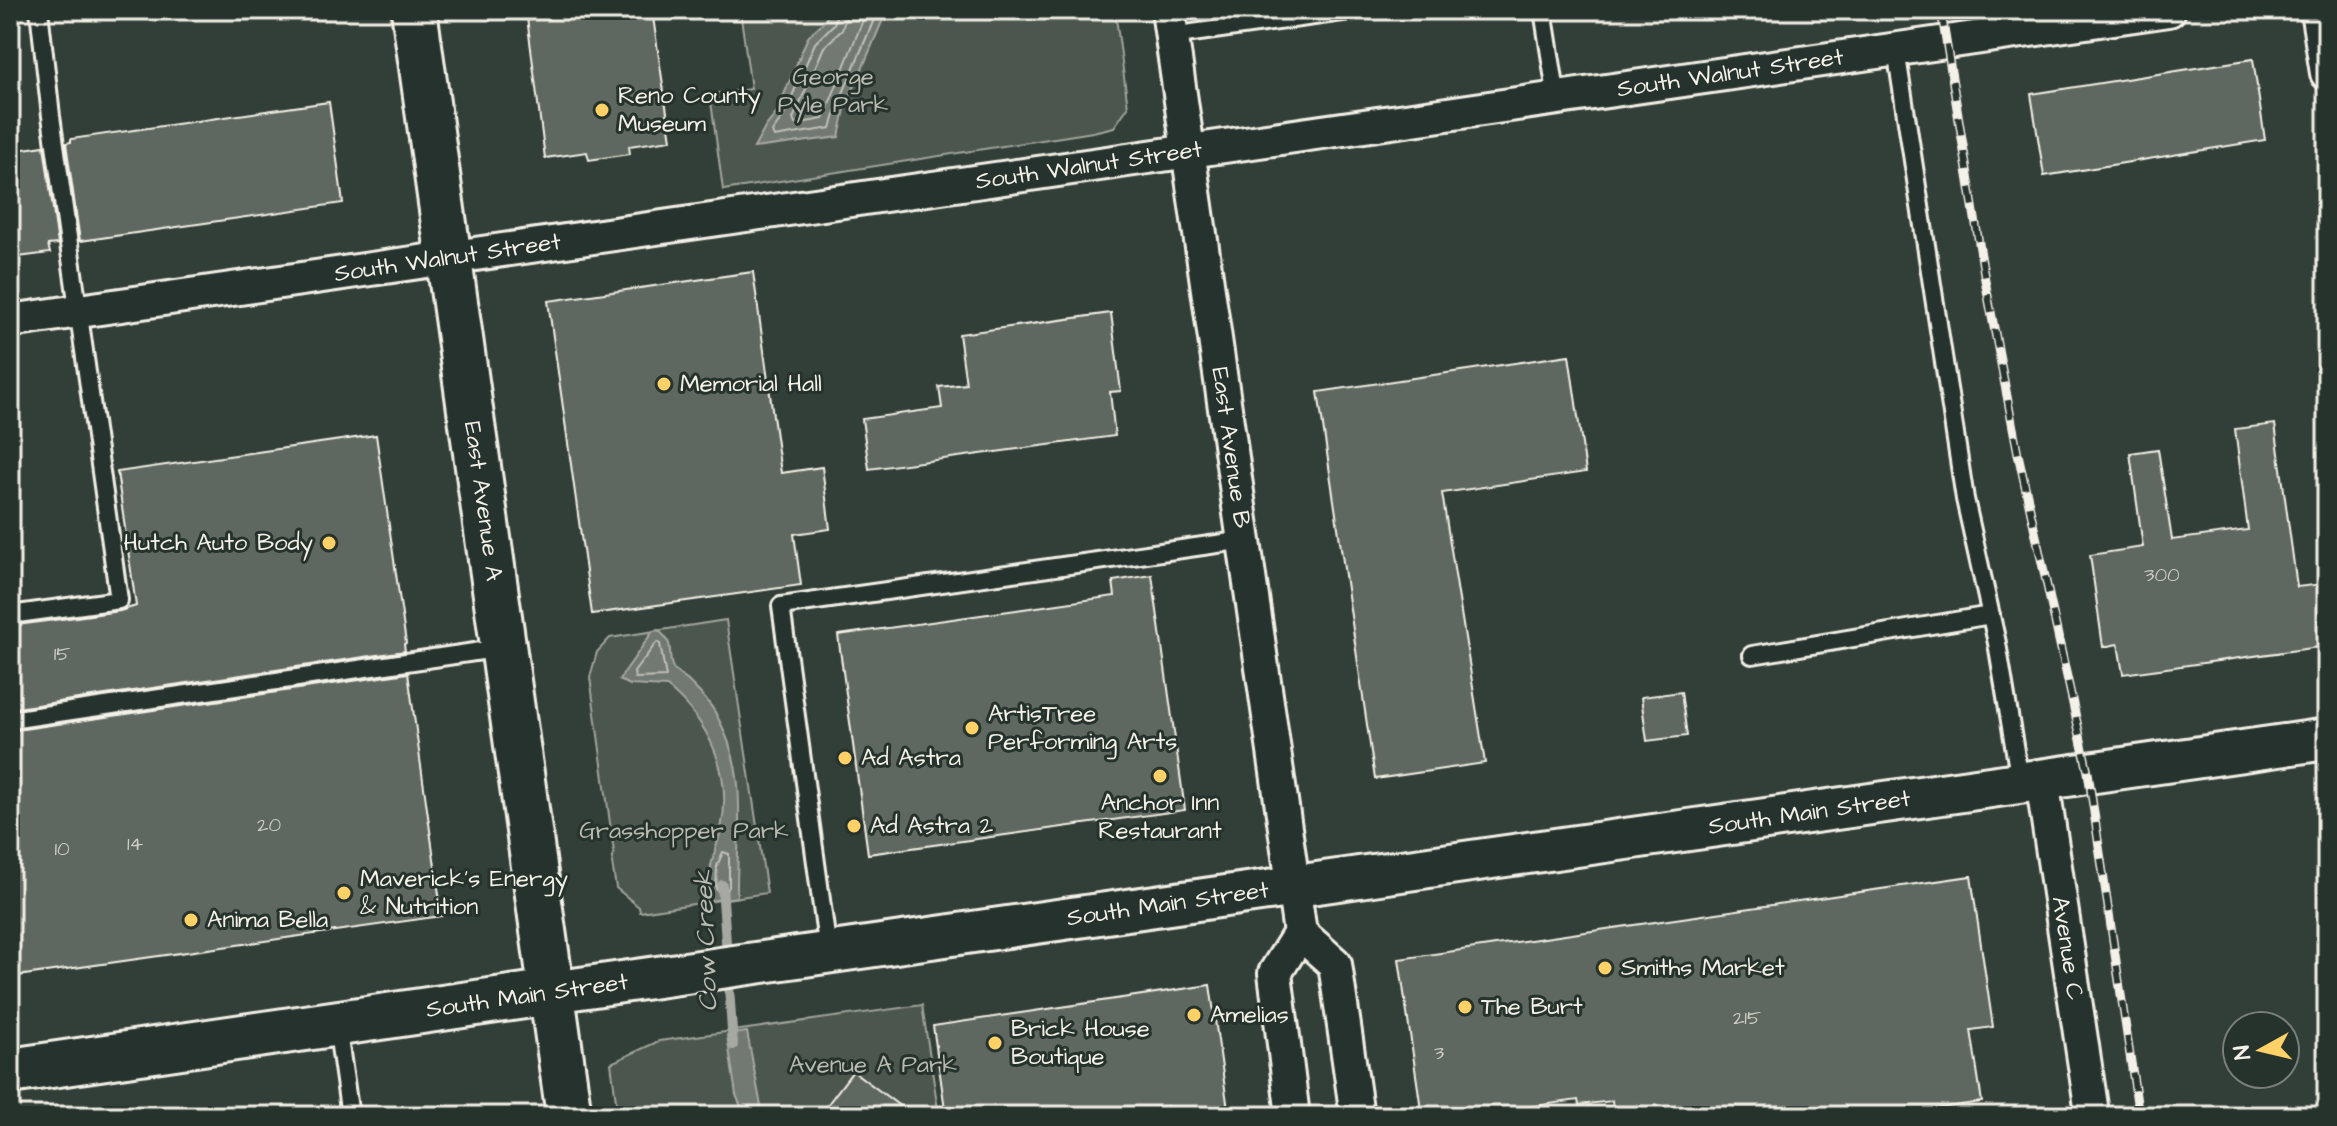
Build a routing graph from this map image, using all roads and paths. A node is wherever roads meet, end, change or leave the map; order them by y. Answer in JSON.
{"nodes":[{"id":1,"x":39,"y":10,"type":"edge"},
{"id":2,"x":414,"y":10,"type":"edge"},
{"id":3,"x":1357,"y":10,"type":"edge"},
{"id":4,"x":1543,"y":10,"type":"edge"},
{"id":5,"x":2169,"y":10,"type":"edge"},
{"id":6,"x":2317,"y":10,"type":"edge"},
{"id":7,"x":1170,"y":23,"type":"edge"},
{"id":8,"x":1896,"y":50,"type":"junction"},
{"id":9,"x":2327,"y":73,"type":"edge"},
{"id":10,"x":1557,"y":99,"type":"junction"},
{"id":11,"x":1187,"y":151,"type":"junction"},
{"id":12,"x":449,"y":258,"type":"junction"},
{"id":13,"x":79,"y":311,"type":"junction"},
{"id":14,"x":10,"y":321,"type":"edge"},
{"id":15,"x":1245,"y":540,"type":"junction"},
{"id":16,"x":10,"y":615,"type":"edge"},
{"id":17,"x":1991,"y":615,"type":"junction"},
{"id":18,"x":502,"y":648,"type":"junction"},
{"id":19,"x":1752,"y":655,"type":"dead end"},
{"id":20,"x":10,"y":720,"type":"edge"},
{"id":21,"x":2327,"y":739,"type":"edge"},
{"id":22,"x":2031,"y":782,"type":"junction"},
{"id":23,"x":1293,"y":886,"type":"junction"},
{"id":24,"x":1300,"y":933,"type":"junction"},
{"id":25,"x":828,"y":951,"type":"junction"},
{"id":26,"x":552,"y":992,"type":"junction"},
{"id":27,"x":336,"y":1023,"type":"junction"},
{"id":28,"x":10,"y":1071,"type":"edge"},
{"id":29,"x":350,"y":1116,"type":"edge"},
{"id":30,"x":569,"y":1116,"type":"edge"},
{"id":31,"x":1293,"y":1116,"type":"edge"},
{"id":32,"x":1357,"y":1116,"type":"edge"},
{"id":33,"x":2089,"y":1116,"type":"edge"}],
"edges":[{"from":1,"to":13,"type":"lane"},
{"from":2,"to":12,"type":"main road","name":"East Avenue A"},
{"from":3,"to":7,"type":"lane"},
{"from":4,"to":10,"type":"lane"},
{"from":5,"to":8,"type":"street","name":"South Walnut Street"},
{"from":6,"to":9,"type":"street"},
{"from":7,"to":11,"type":"street","name":"East Avenue B"},
{"from":8,"to":10,"type":"street","name":"South Walnut Street"},
{"from":8,"to":17,"type":"lane"},
{"from":10,"to":11,"type":"street","name":"South Walnut Street"},
{"from":11,"to":12,"type":"street","name":"South Walnut Street"},
{"from":11,"to":15,"type":"street","name":"East Avenue B"},
{"from":12,"to":13,"type":"street","name":"South Walnut Street"},
{"from":12,"to":18,"type":"main road","name":"East Avenue A"},
{"from":13,"to":14,"type":"street","name":"South Walnut Street"},
{"from":13,"to":16,"type":"lane"},
{"from":15,"to":23,"type":"street","name":"East Avenue B"},
{"from":15,"to":25,"type":"lane"},
{"from":17,"to":19,"type":"lane"},
{"from":17,"to":22,"type":"lane"},
{"from":18,"to":20,"type":"lane"},
{"from":18,"to":26,"type":"main road","name":"East Avenue A"},
{"from":21,"to":22,"type":"street","name":"South Main Street"},
{"from":22,"to":23,"type":"street","name":"South Main Street"},
{"from":22,"to":33,"type":"street","name":"Avenue C"},
{"from":23,"to":24,"type":"street","name":"East Avenue B"},
{"from":23,"to":25,"type":"street","name":"South Main Street"},
{"from":24,"to":31,"type":"street"},
{"from":24,"to":32,"type":"street"},
{"from":25,"to":26,"type":"street","name":"South Main Street"},
{"from":26,"to":27,"type":"main road","name":"South Main Street"},
{"from":26,"to":30,"type":"main road","name":"East Avenue A"},
{"from":27,"to":28,"type":"main road","name":"South Main Street"},
{"from":27,"to":29,"type":"lane"}]}
